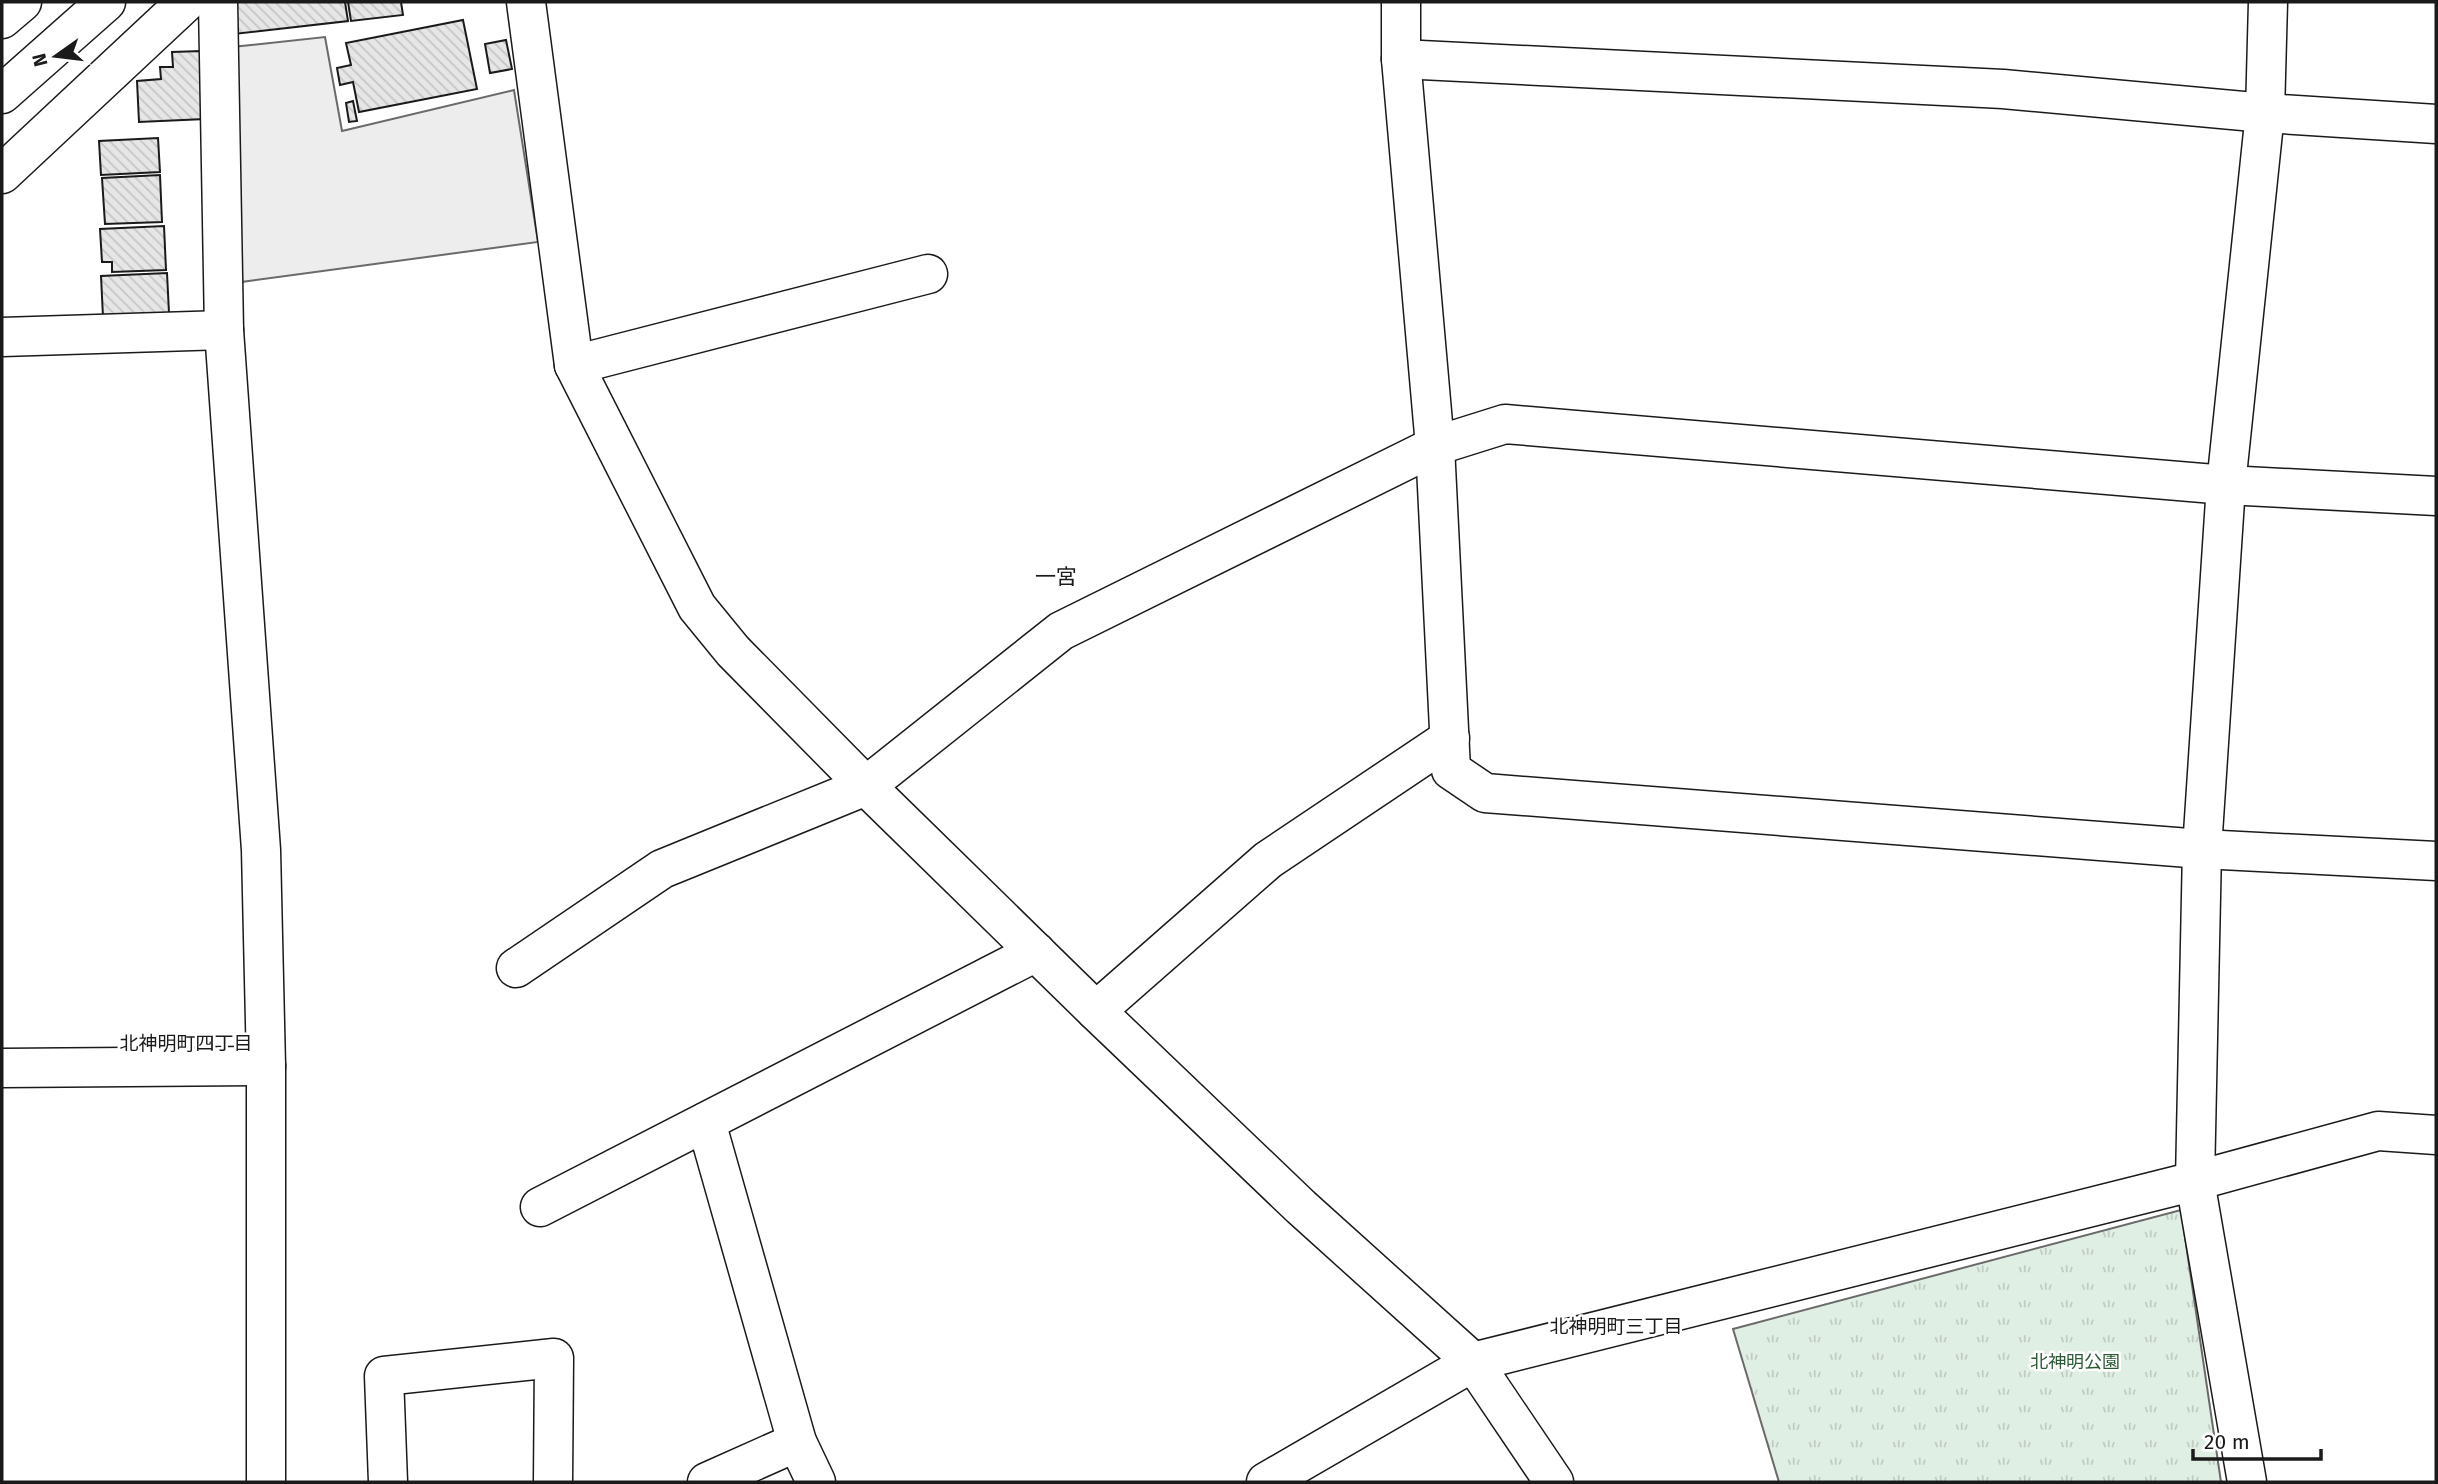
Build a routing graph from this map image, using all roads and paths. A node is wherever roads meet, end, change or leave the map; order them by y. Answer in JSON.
{"nodes":[{"id":1,"x":22,"y":2,"type":"edge"},
{"id":2,"x":106,"y":2,"type":"edge"},
{"id":3,"x":186,"y":2,"type":"edge"},
{"id":4,"x":218,"y":2,"type":"edge"},
{"id":5,"x":526,"y":2,"type":"edge"},
{"id":6,"x":1401,"y":2,"type":"edge"},
{"id":7,"x":2268,"y":2,"type":"edge"},
{"id":8,"x":2,"y":19,"type":"edge"},
{"id":9,"x":1401,"y":60,"type":"junction"},
{"id":10,"x":2,"y":93,"type":"edge"},
{"id":11,"x":2265,"y":113,"type":"junction"},
{"id":12,"x":2436,"y":124,"type":"edge"},
{"id":13,"x":2,"y":174,"type":"edge"},
{"id":14,"x":928,"y":274,"type":"dead end"},
{"id":15,"x":224,"y":330,"type":"junction"},
{"id":16,"x":2,"y":337,"type":"edge"},
{"id":17,"x":574,"y":365,"type":"junction"},
{"id":18,"x":1435,"y":446,"type":"junction"},
{"id":19,"x":2225,"y":485,"type":"junction"},
{"id":20,"x":2436,"y":496,"type":"edge"},
{"id":21,"x":1450,"y":738,"type":"junction"},
{"id":22,"x":866,"y":786,"type":"junction"},
{"id":23,"x":2202,"y":849,"type":"junction"},
{"id":24,"x":2436,"y":861,"type":"edge"},
{"id":25,"x":1036,"y":952,"type":"junction"},
{"id":26,"x":516,"y":968,"type":"dead end"},
{"id":27,"x":1096,"y":1011,"type":"junction"},
{"id":28,"x":266,"y":1066,"type":"junction"},
{"id":29,"x":2,"y":1068,"type":"edge"},
{"id":30,"x":706,"y":1122,"type":"junction"},
{"id":31,"x":2436,"y":1135,"type":"edge"},
{"id":32,"x":2195,"y":1181,"type":"junction"},
{"id":33,"x":540,"y":1207,"type":"dead end"},
{"id":34,"x":1473,"y":1362,"type":"junction"},
{"id":35,"x":797,"y":1442,"type":"junction"},
{"id":36,"x":266,"y":1482,"type":"edge"},
{"id":37,"x":388,"y":1482,"type":"edge"},
{"id":38,"x":553,"y":1482,"type":"edge"},
{"id":39,"x":707,"y":1482,"type":"edge"},
{"id":40,"x":816,"y":1482,"type":"edge"},
{"id":41,"x":1266,"y":1482,"type":"edge"},
{"id":42,"x":1554,"y":1482,"type":"edge"},
{"id":43,"x":2247,"y":1482,"type":"edge"}],
"edges":[{"from":1,"to":8,"type":"main road"},
{"from":2,"to":10,"type":"main road"},
{"from":3,"to":13,"type":"main road"},
{"from":4,"to":15,"type":"main road"},
{"from":5,"to":17,"type":"main road"},
{"from":6,"to":9,"type":"main road"},
{"from":7,"to":11,"type":"main road"},
{"from":9,"to":11,"type":"main road"},
{"from":9,"to":18,"type":"main road"},
{"from":11,"to":12,"type":"main road"},
{"from":11,"to":19,"type":"main road"},
{"from":14,"to":17,"type":"main road"},
{"from":15,"to":16,"type":"main road"},
{"from":15,"to":28,"type":"main road"},
{"from":17,"to":22,"type":"main road"},
{"from":18,"to":19,"type":"main road"},
{"from":18,"to":21,"type":"main road"},
{"from":18,"to":22,"type":"main road"},
{"from":19,"to":20,"type":"main road"},
{"from":19,"to":23,"type":"main road"},
{"from":21,"to":23,"type":"main road"},
{"from":21,"to":27,"type":"main road"},
{"from":22,"to":25,"type":"main road"},
{"from":22,"to":26,"type":"main road"},
{"from":23,"to":24,"type":"main road"},
{"from":23,"to":32,"type":"main road"},
{"from":25,"to":27,"type":"main road"},
{"from":25,"to":30,"type":"main road"},
{"from":27,"to":34,"type":"main road"},
{"from":28,"to":29,"type":"main road"},
{"from":28,"to":36,"type":"main road"},
{"from":30,"to":33,"type":"main road"},
{"from":30,"to":35,"type":"main road"},
{"from":31,"to":32,"type":"main road"},
{"from":32,"to":34,"type":"main road"},
{"from":32,"to":43,"type":"main road"},
{"from":34,"to":41,"type":"main road"},
{"from":34,"to":42,"type":"main road"},
{"from":35,"to":39,"type":"main road"},
{"from":35,"to":40,"type":"main road"},
{"from":37,"to":38,"type":"main road"}]}
